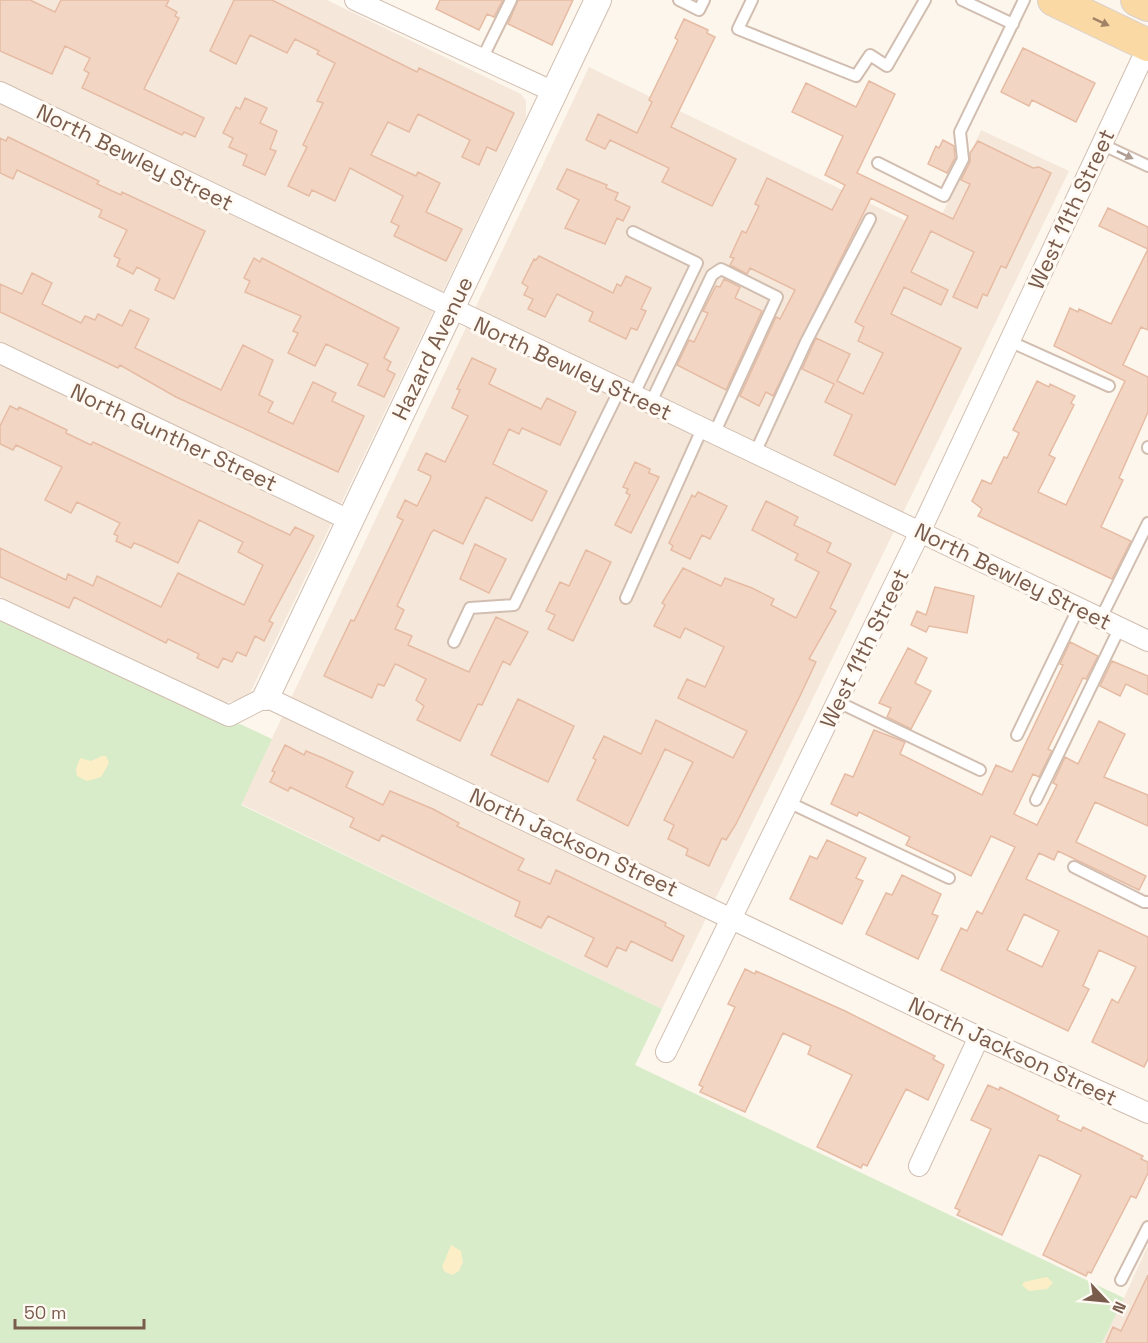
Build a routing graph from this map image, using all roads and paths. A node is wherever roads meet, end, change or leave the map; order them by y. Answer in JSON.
{"nodes":[{"id":1,"x":355,"y":0,"type":"edge"},
{"id":2,"x":511,"y":0,"type":"edge"},
{"id":3,"x":598,"y":0,"type":"edge"},
{"id":4,"x":679,"y":0,"type":"edge"},
{"id":5,"x":704,"y":0,"type":"edge"},
{"id":6,"x":752,"y":0,"type":"edge"},
{"id":7,"x":925,"y":0,"type":"edge"},
{"id":8,"x":962,"y":0,"type":"edge"},
{"id":9,"x":1024,"y":0,"type":"edge"},
{"id":10,"x":1054,"y":0,"type":"edge"},
{"id":11,"x":1137,"y":0,"type":"edge"},
{"id":12,"x":1148,"y":5,"type":"edge"},
{"id":13,"x":1013,"y":24,"type":"junction"},
{"id":14,"x":1148,"y":45,"type":"edge"},
{"id":15,"x":482,"y":59,"type":"junction"},
{"id":16,"x":0,"y":92,"type":"edge"},
{"id":17,"x":554,"y":92,"type":"junction"},
{"id":18,"x":1101,"y":144,"type":"junction"},
{"id":19,"x":878,"y":163,"type":"dead end"},
{"id":20,"x":1148,"y":166,"type":"edge"},
{"id":21,"x":870,"y":219,"type":"dead end"},
{"id":22,"x":633,"y":232,"type":"dead end"},
{"id":23,"x":451,"y":309,"type":"junction"},
{"id":24,"x":1010,"y":341,"type":"junction"},
{"id":25,"x":0,"y":354,"type":"edge"},
{"id":26,"x":1109,"y":386,"type":"dead end"},
{"id":27,"x":634,"y":396,"type":"junction"},
{"id":28,"x":708,"y":431,"type":"junction"},
{"id":29,"x":754,"y":453,"type":"junction"},
{"id":30,"x":349,"y":520,"type":"junction"},
{"id":31,"x":1148,"y":523,"type":"edge"},
{"id":32,"x":921,"y":532,"type":"junction"},
{"id":33,"x":626,"y":598,"type":"dead end"},
{"id":34,"x":1079,"y":608,"type":"junction"},
{"id":35,"x":0,"y":609,"type":"edge"},
{"id":36,"x":1101,"y":618,"type":"junction"},
{"id":37,"x":1120,"y":627,"type":"junction"},
{"id":38,"x":1148,"y":641,"type":"edge"},
{"id":39,"x":454,"y":642,"type":"dead end"},
{"id":40,"x":266,"y":697,"type":"junction"},
{"id":41,"x":838,"y":702,"type":"junction"},
{"id":42,"x":1017,"y":735,"type":"dead end"},
{"id":43,"x":980,"y":770,"type":"dead end"},
{"id":44,"x":1036,"y":800,"type":"dead end"},
{"id":45,"x":790,"y":802,"type":"junction"},
{"id":46,"x":1074,"y":867,"type":"dead end"},
{"id":47,"x":949,"y":878,"type":"dead end"},
{"id":48,"x":1148,"y":902,"type":"edge"},
{"id":49,"x":734,"y":918,"type":"junction"},
{"id":50,"x":979,"y":1037,"type":"junction"},
{"id":51,"x":666,"y":1052,"type":"dead end"},
{"id":52,"x":1148,"y":1113,"type":"edge"},
{"id":53,"x":919,"y":1166,"type":"dead end"},
{"id":54,"x":1148,"y":1227,"type":"edge"},
{"id":55,"x":1121,"y":1280,"type":"dead end"}],
"edges":[{"from":1,"to":15,"type":"street"},
{"from":2,"to":15,"type":"lane"},
{"from":3,"to":17,"type":"street","name":"Hazard Avenue"},
{"from":4,"to":5,"type":"lane"},
{"from":6,"to":7,"type":"lane"},
{"from":8,"to":13,"type":"lane"},
{"from":9,"to":13,"type":"lane"},
{"from":10,"to":14,"type":"main road","one_way":true},
{"from":11,"to":12,"type":"main road"},
{"from":13,"to":19,"type":"lane"},
{"from":14,"to":18,"type":"street","name":"West 11th Street"},
{"from":15,"to":17,"type":"street"},
{"from":16,"to":23,"type":"street","name":"North Bewley Street"},
{"from":17,"to":23,"type":"street","name":"Hazard Avenue"},
{"from":18,"to":20,"type":"lane","one_way":true},
{"from":18,"to":24,"type":"street","name":"West 11th Street"},
{"from":21,"to":29,"type":"lane"},
{"from":22,"to":27,"type":"lane"},
{"from":23,"to":27,"type":"street","name":"North Bewley Street"},
{"from":23,"to":30,"type":"street","name":"Hazard Avenue"},
{"from":24,"to":26,"type":"lane"},
{"from":24,"to":32,"type":"street","name":"West 11th Street"},
{"from":25,"to":30,"type":"street","name":"North Gunther Street"},
{"from":27,"to":28,"type":"street","name":"North Bewley Street"},
{"from":27,"to":28,"type":"lane"},
{"from":27,"to":39,"type":"lane"},
{"from":28,"to":29,"type":"street","name":"North Bewley Street"},
{"from":28,"to":33,"type":"lane"},
{"from":29,"to":32,"type":"street","name":"North Bewley Street"},
{"from":30,"to":40,"type":"street","name":"Hazard Avenue"},
{"from":31,"to":36,"type":"lane"},
{"from":32,"to":34,"type":"street","name":"North Bewley Street"},
{"from":32,"to":41,"type":"street","name":"West 11th Street"},
{"from":34,"to":36,"type":"street","name":"North Bewley Street"},
{"from":34,"to":42,"type":"lane"},
{"from":35,"to":40,"type":"street"},
{"from":36,"to":37,"type":"street","name":"North Bewley Street"},
{"from":37,"to":38,"type":"street","name":"North Bewley Street"},
{"from":37,"to":44,"type":"lane"},
{"from":40,"to":49,"type":"street","name":"North Jackson Street"},
{"from":41,"to":43,"type":"lane"},
{"from":41,"to":45,"type":"street","name":"West 11th Street"},
{"from":45,"to":47,"type":"lane"},
{"from":45,"to":49,"type":"street","name":"West 11th Street"},
{"from":46,"to":48,"type":"lane"},
{"from":49,"to":50,"type":"street","name":"North Jackson Street"},
{"from":49,"to":51,"type":"street","name":"West 11th Street"},
{"from":50,"to":52,"type":"street","name":"North Jackson Street"},
{"from":50,"to":53,"type":"street"},
{"from":54,"to":55,"type":"lane"}]}
